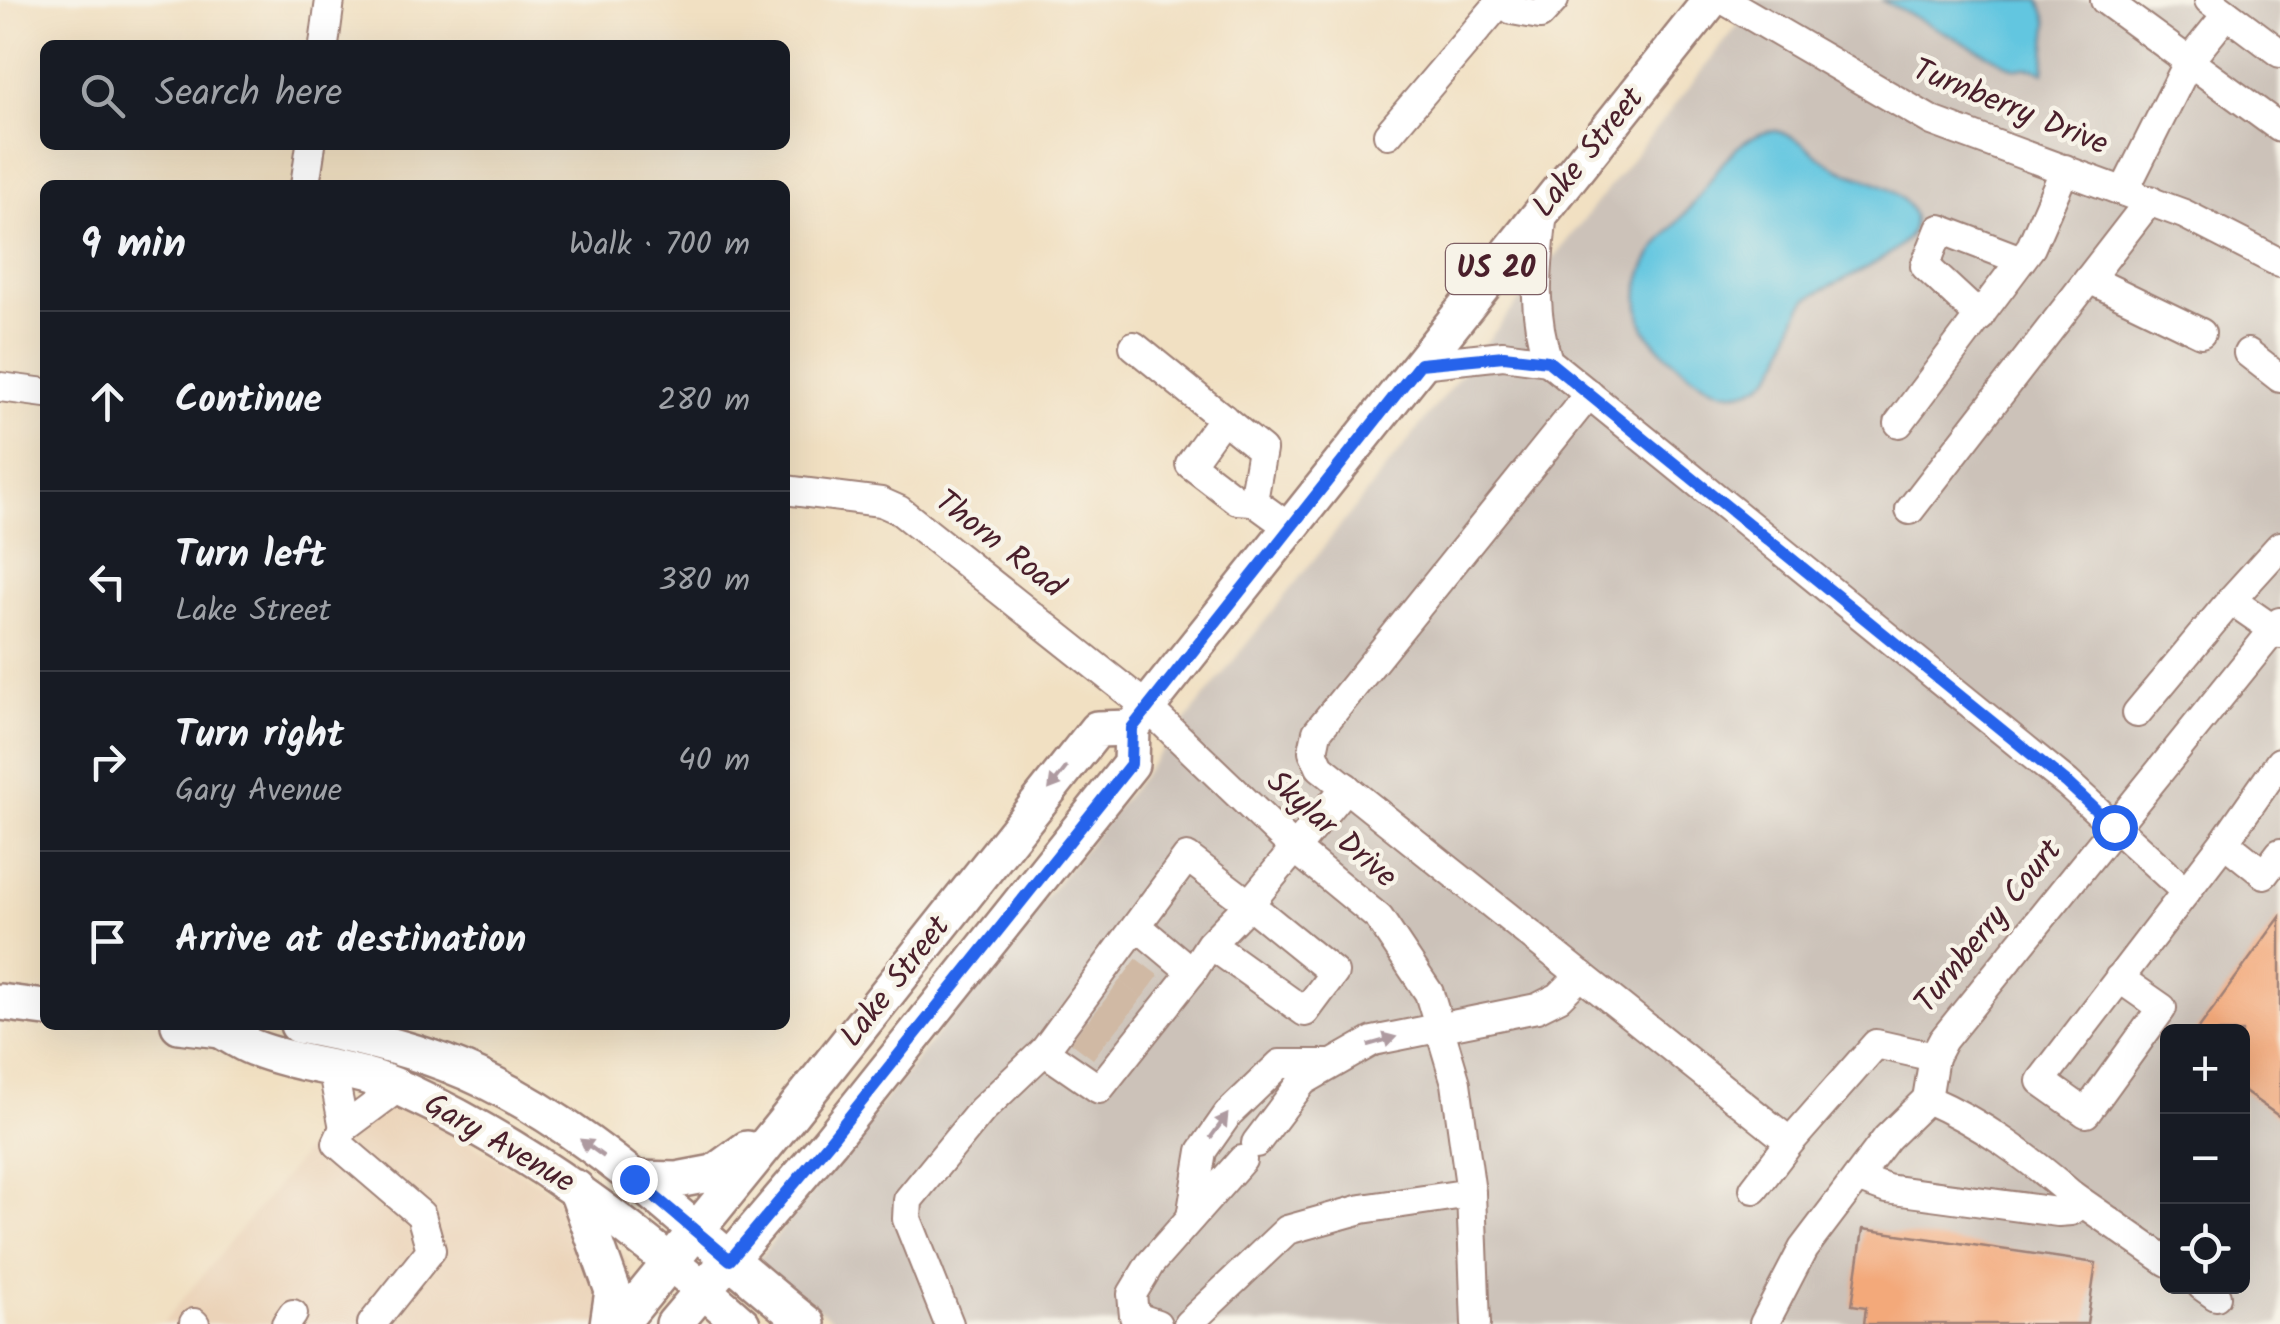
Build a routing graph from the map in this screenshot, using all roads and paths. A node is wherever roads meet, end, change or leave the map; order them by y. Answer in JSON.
{"nodes":[{"id":1,"x":330,"y":0,"type":"edge"},
{"id":2,"x":1502,"y":0,"type":"edge"},
{"id":3,"x":1554,"y":0,"type":"edge"},
{"id":4,"x":1711,"y":0,"type":"edge"},
{"id":5,"x":1724,"y":0,"type":"edge"},
{"id":6,"x":2105,"y":0,"type":"edge"},
{"id":7,"x":2218,"y":7,"type":"edge"},
{"id":8,"x":325,"y":40,"type":"edge"},
{"id":9,"x":2280,"y":53,"type":"edge"},
{"id":10,"x":2189,"y":62,"type":"junction"},
{"id":11,"x":2280,"y":128,"type":"edge"},
{"id":12,"x":1388,"y":134,"type":"dead end"},
{"id":13,"x":310,"y":150,"type":"edge"},
{"id":14,"x":2065,"y":170,"type":"junction"},
{"id":15,"x":306,"y":180,"type":"edge"},
{"id":16,"x":2137,"y":195,"type":"junction"},
{"id":17,"x":1543,"y":210,"type":"junction"},
{"id":18,"x":2021,"y":260,"type":"junction"},
{"id":19,"x":2280,"y":263,"type":"edge"},
{"id":20,"x":2089,"y":279,"type":"junction"},
{"id":21,"x":1980,"y":316,"type":"junction"},
{"id":22,"x":2201,"y":333,"type":"dead end"},
{"id":23,"x":1134,"y":346,"type":"dead end"},
{"id":24,"x":2248,"y":354,"type":"dead end"},
{"id":25,"x":1548,"y":361,"type":"junction"},
{"id":26,"x":1420,"y":364,"type":"junction"},
{"id":27,"x":2280,"y":378,"type":"edge"},
{"id":28,"x":0,"y":387,"type":"edge"},
{"id":29,"x":40,"y":392,"type":"edge"},
{"id":30,"x":1589,"y":394,"type":"junction"},
{"id":31,"x":1223,"y":418,"type":"junction"},
{"id":32,"x":1899,"y":423,"type":"dead end"},
{"id":33,"x":790,"y":491,"type":"edge"},
{"id":34,"x":1253,"y":501,"type":"junction"},
{"id":35,"x":1910,"y":510,"type":"dead end"},
{"id":36,"x":1290,"y":528,"type":"junction"},
{"id":37,"x":2280,"y":546,"type":"edge"},
{"id":38,"x":2231,"y":600,"type":"junction"},
{"id":39,"x":2278,"y":629,"type":"edge"},
{"id":40,"x":2137,"y":713,"type":"dead end"},
{"id":41,"x":1139,"y":718,"type":"junction"},
{"id":42,"x":2280,"y":762,"type":"edge"},
{"id":43,"x":1346,"y":787,"type":"junction"},
{"id":44,"x":2114,"y":827,"type":"junction"},
{"id":45,"x":2224,"y":842,"type":"junction"},
{"id":46,"x":1293,"y":848,"type":"junction"},
{"id":47,"x":2280,"y":853,"type":"edge"},
{"id":48,"x":2186,"y":892,"type":"junction"},
{"id":49,"x":1248,"y":904,"type":"junction"},
{"id":50,"x":1136,"y":926,"type":"junction"},
{"id":51,"x":1210,"y":944,"type":"junction"},
{"id":52,"x":1192,"y":972,"type":"junction"},
{"id":53,"x":1581,"y":975,"type":"junction"},
{"id":54,"x":2120,"y":978,"type":"junction"},
{"id":55,"x":0,"y":1002,"type":"edge"},
{"id":56,"x":40,"y":1007,"type":"edge"},
{"id":57,"x":1439,"y":1027,"type":"junction"},
{"id":58,"x":216,"y":1030,"type":"edge"},
{"id":59,"x":326,"y":1030,"type":"edge"},
{"id":60,"x":1044,"y":1051,"type":"junction"},
{"id":61,"x":1934,"y":1057,"type":"junction"},
{"id":62,"x":1332,"y":1064,"type":"junction"},
{"id":63,"x":332,"y":1067,"type":"junction"},
{"id":64,"x":399,"y":1088,"type":"junction"},
{"id":65,"x":1927,"y":1099,"type":"junction"},
{"id":66,"x":792,"y":1114,"type":"junction"},
{"id":67,"x":344,"y":1128,"type":"junction"},
{"id":68,"x":1790,"y":1142,"type":"junction"},
{"id":69,"x":1857,"y":1178,"type":"junction"},
{"id":70,"x":634,"y":1179,"type":"junction"},
{"id":71,"x":576,"y":1188,"type":"junction"},
{"id":72,"x":1754,"y":1189,"type":"dead end"},
{"id":73,"x":1470,"y":1193,"type":"junction"},
{"id":74,"x":2074,"y":1196,"type":"junction"},
{"id":75,"x":1191,"y":1218,"type":"junction"},
{"id":76,"x":696,"y":1231,"type":"junction"},
{"id":77,"x":2160,"y":1256,"type":"edge"},
{"id":78,"x":671,"y":1260,"type":"junction"},
{"id":79,"x":730,"y":1260,"type":"junction"},
{"id":80,"x":703,"y":1289,"type":"junction"},
{"id":81,"x":372,"y":1324,"type":"edge"},
{"id":82,"x":608,"y":1324,"type":"edge"},
{"id":83,"x":620,"y":1324,"type":"edge"},
{"id":84,"x":674,"y":1324,"type":"edge"},
{"id":85,"x":742,"y":1324,"type":"edge"},
{"id":86,"x":807,"y":1324,"type":"edge"},
{"id":87,"x":949,"y":1324,"type":"edge"},
{"id":88,"x":1157,"y":1324,"type":"edge"},
{"id":89,"x":1188,"y":1324,"type":"edge"},
{"id":90,"x":1476,"y":1324,"type":"edge"},
{"id":91,"x":1764,"y":1324,"type":"edge"}],
"edges":[{"from":1,"to":8,"type":"street"},
{"from":2,"to":3,"type":"street"},
{"from":2,"to":12,"type":"street"},
{"from":4,"to":17,"type":"main road","name":"Lake Street","number":"US 20"},
{"from":5,"to":14,"type":"street","name":"Turnberry Drive"},
{"from":6,"to":10,"type":"street"},
{"from":7,"to":9,"type":"street"},
{"from":7,"to":10,"type":"street"},
{"from":10,"to":11,"type":"street"},
{"from":10,"to":16,"type":"street"},
{"from":13,"to":15,"type":"street"},
{"from":14,"to":16,"type":"street","name":"Turnberry Drive"},
{"from":14,"to":18,"type":"street"},
{"from":16,"to":19,"type":"street","name":"Turnberry Drive"},
{"from":16,"to":20,"type":"street"},
{"from":17,"to":25,"type":"street"},
{"from":17,"to":26,"type":"main road","name":"Lake Street","number":"US 20"},
{"from":18,"to":21,"type":"street"},
{"from":18,"to":21,"type":"street"},
{"from":20,"to":22,"type":"street"},
{"from":20,"to":35,"type":"street"},
{"from":21,"to":32,"type":"street"},
{"from":23,"to":31,"type":"street"},
{"from":24,"to":27,"type":"street"},
{"from":25,"to":26,"type":"street"},
{"from":25,"to":30,"type":"street"},
{"from":26,"to":36,"type":"main road","name":"Lake Street","number":"US 20"},
{"from":28,"to":29,"type":"street"},
{"from":30,"to":43,"type":"street"},
{"from":30,"to":44,"type":"street"},
{"from":31,"to":34,"type":"street"},
{"from":31,"to":34,"type":"street"},
{"from":33,"to":41,"type":"street","name":"Thorn Road"},
{"from":34,"to":36,"type":"street"},
{"from":36,"to":41,"type":"main road","name":"Lake Street","number":"US 20"},
{"from":37,"to":38,"type":"street"},
{"from":38,"to":39,"type":"street"},
{"from":38,"to":40,"type":"street"},
{"from":39,"to":44,"type":"street","name":"Turnberry Court"},
{"from":41,"to":46,"type":"street","name":"Skylar Drive"},
{"from":41,"to":66,"type":"main road","name":"Lake Street","one_way":true},
{"from":41,"to":79,"type":"main road","name":"Lake Street","number":"US 20"},
{"from":42,"to":45,"type":"street"},
{"from":43,"to":46,"type":"street"},
{"from":43,"to":53,"type":"street"},
{"from":44,"to":48,"type":"street"},
{"from":44,"to":61,"type":"street","name":"Turnberry Court"},
{"from":45,"to":47,"type":"street"},
{"from":45,"to":48,"type":"street"},
{"from":46,"to":49,"type":"street"},
{"from":46,"to":57,"type":"street","name":"Skylar Drive"},
{"from":48,"to":54,"type":"street"},
{"from":49,"to":50,"type":"street"},
{"from":49,"to":51,"type":"street"},
{"from":49,"to":51,"type":"street"},
{"from":50,"to":52,"type":"street"},
{"from":50,"to":60,"type":"street"},
{"from":51,"to":52,"type":"street"},
{"from":52,"to":60,"type":"street"},
{"from":53,"to":57,"type":"street"},
{"from":53,"to":68,"type":"street"},
{"from":54,"to":54,"type":"street"},
{"from":55,"to":56,"type":"main road"},
{"from":62,"to":57,"type":"street","one_way":true},
{"from":57,"to":73,"type":"street","name":"Skylar Drive"},
{"from":58,"to":63,"type":"main road","name":"Gary Avenue"},
{"from":70,"to":59,"type":"main road","name":"Gary Avenue","one_way":true},
{"from":60,"to":87,"type":"street"},
{"from":61,"to":65,"type":"street","name":"Turnberry Court"},
{"from":61,"to":68,"type":"street"},
{"from":62,"to":75,"type":"street"},
{"from":75,"to":62,"type":"street","one_way":true},
{"from":63,"to":64,"type":"main road","name":"Gary Avenue"},
{"from":63,"to":67,"type":"street"},
{"from":64,"to":67,"type":"street"},
{"from":64,"to":71,"type":"main road","name":"Gary Avenue"},
{"from":65,"to":69,"type":"street"},
{"from":65,"to":74,"type":"street"},
{"from":66,"to":70,"type":"main road"},
{"from":66,"to":76,"type":"main road","name":"Lake Street"},
{"from":67,"to":81,"type":"street"},
{"from":68,"to":72,"type":"street"},
{"from":69,"to":74,"type":"street"},
{"from":69,"to":91,"type":"street"},
{"from":70,"to":76,"type":"main road","name":"Gary Avenue"},
{"from":71,"to":78,"type":"main road","name":"Gary Avenue"},
{"from":71,"to":82,"type":"main road"},
{"from":73,"to":89,"type":"street"},
{"from":73,"to":90,"type":"street","name":"Skylar Drive"},
{"from":74,"to":77,"type":"street"},
{"from":75,"to":88,"type":"street"},
{"from":76,"to":78,"type":"main road","name":"Lake Street"},
{"from":76,"to":79,"type":"main road","name":"Gary Avenue"},
{"from":78,"to":80,"type":"main road","name":"Gary Avenue"},
{"from":78,"to":83,"type":"main road","name":"Lake Street"},
{"from":79,"to":80,"type":"main road","name":"Lake Street","number":"US 20"},
{"from":79,"to":86,"type":"main road","name":"Gary Avenue"},
{"from":80,"to":84,"type":"main road","number":"US 20"},
{"from":80,"to":85,"type":"main road","name":"Gary Avenue"}]}
